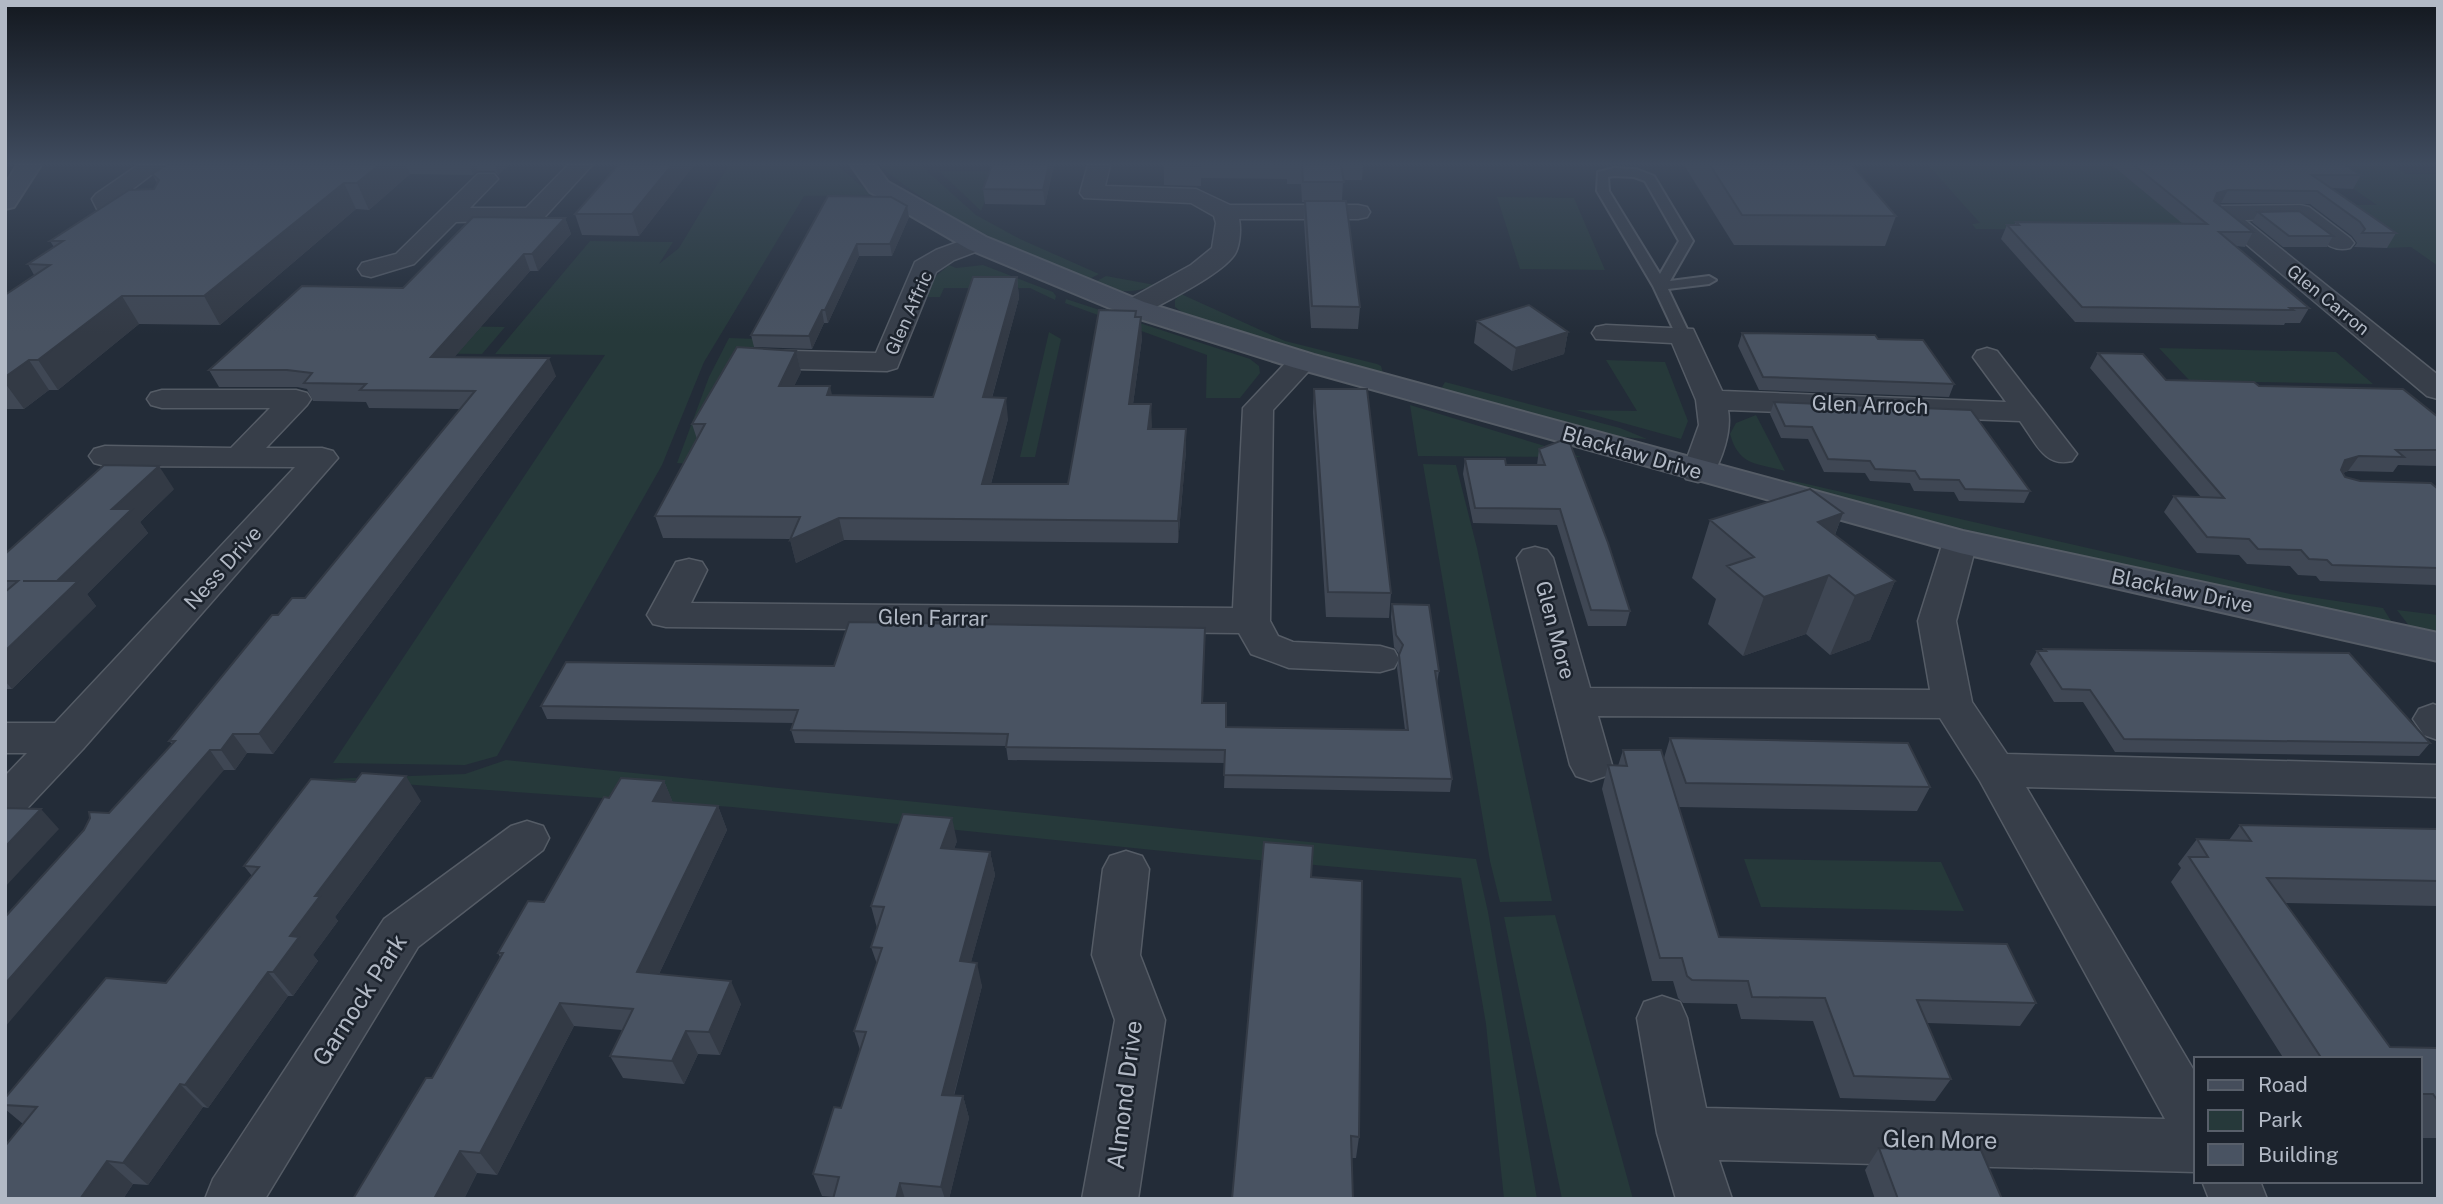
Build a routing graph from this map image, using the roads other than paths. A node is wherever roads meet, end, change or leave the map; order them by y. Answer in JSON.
{"nodes":[{"id":1,"x":443,"y":221,"type":"edge"},
{"id":2,"x":939,"y":221,"type":"edge"},
{"id":3,"x":1228,"y":221,"type":"edge"},
{"id":4,"x":1621,"y":221,"type":"edge"},
{"id":5,"x":1674,"y":221,"type":"edge"},
{"id":6,"x":2231,"y":221,"type":"edge"},
{"id":7,"x":2312,"y":221,"type":"edge"},
{"id":8,"x":977,"y":243,"type":"junction"},
{"id":9,"x":2341,"y":243,"type":"dead end"},
{"id":10,"x":371,"y":270,"type":"dead end"},
{"id":11,"x":1709,"y":280,"type":"dead end"},
{"id":12,"x":1660,"y":286,"type":"junction"},
{"id":13,"x":1134,"y":308,"type":"junction"},
{"id":14,"x":1606,"y":333,"type":"dead end"},
{"id":15,"x":1683,"y":335,"type":"junction"},
{"id":16,"x":1987,"y":357,"type":"dead end"},
{"id":17,"x":752,"y":359,"type":"edge"},
{"id":18,"x":1303,"y":361,"type":"junction"},
{"id":19,"x":2437,"y":388,"type":"edge"},
{"id":20,"x":162,"y":399,"type":"dead end"},
{"id":21,"x":1711,"y":400,"type":"junction"},
{"id":22,"x":2028,"y":412,"type":"junction"},
{"id":23,"x":2061,"y":454,"type":"dead end"},
{"id":24,"x":105,"y":456,"type":"dead end"},
{"id":25,"x":240,"y":457,"type":"junction"},
{"id":26,"x":1698,"y":472,"type":"junction"},
{"id":27,"x":1960,"y":542,"type":"junction"},
{"id":28,"x":1535,"y":558,"type":"dead end"},
{"id":29,"x":689,"y":570,"type":"dead end"},
{"id":30,"x":1251,"y":621,"type":"junction"},
{"id":31,"x":2438,"y":647,"type":"edge"},
{"id":32,"x":1380,"y":659,"type":"dead end"},
{"id":33,"x":1574,"y":702,"type":"junction"},
{"id":34,"x":1952,"y":704,"type":"junction"},
{"id":35,"x":5,"y":738,"type":"edge"},
{"id":36,"x":68,"y":738,"type":"junction"},
{"id":37,"x":1591,"y":765,"type":"dead end"},
{"id":38,"x":1995,"y":770,"type":"junction"},
{"id":39,"x":2438,"y":781,"type":"edge"},
{"id":40,"x":5,"y":804,"type":"edge"},
{"id":41,"x":527,"y":838,"type":"dead end"},
{"id":42,"x":1126,"y":869,"type":"dead end"},
{"id":43,"x":1662,"y":1018,"type":"dead end"},
{"id":44,"x":2194,"y":1120,"type":"edge"},
{"id":45,"x":1684,"y":1133,"type":"junction"},
{"id":46,"x":2194,"y":1146,"type":"edge"},
{"id":47,"x":2229,"y":1183,"type":"edge"},
{"id":48,"x":233,"y":1199,"type":"edge"},
{"id":49,"x":1110,"y":1199,"type":"edge"},
{"id":50,"x":1703,"y":1199,"type":"edge"},
{"id":51,"x":2238,"y":1199,"type":"edge"}],
"edges":[{"from":1,"to":10,"type":"street"},
{"from":2,"to":8,"type":"street","name":"Blacklaw Drive"},
{"from":3,"to":13,"type":"street"},
{"from":4,"to":12,"type":"lane"},
{"from":5,"to":12,"type":"lane"},
{"from":6,"to":19,"type":"street","name":"Glen Carron"},
{"from":7,"to":9,"type":"street","name":"Glen Carron"},
{"from":8,"to":13,"type":"street","name":"Blacklaw Drive"},
{"from":8,"to":17,"type":"street","name":"Glen Affric"},
{"from":11,"to":12,"type":"lane"},
{"from":12,"to":15,"type":"lane"},
{"from":13,"to":18,"type":"street","name":"Blacklaw Drive"},
{"from":14,"to":15,"type":"street"},
{"from":15,"to":21,"type":"street"},
{"from":16,"to":22,"type":"street"},
{"from":18,"to":26,"type":"street","name":"Blacklaw Drive"},
{"from":18,"to":30,"type":"street"},
{"from":20,"to":25,"type":"street"},
{"from":21,"to":22,"type":"street","name":"Glen Arroch"},
{"from":21,"to":26,"type":"street"},
{"from":22,"to":23,"type":"street"},
{"from":24,"to":25,"type":"street","name":"Ness Drive"},
{"from":25,"to":36,"type":"street","name":"Ness Drive"},
{"from":26,"to":27,"type":"street","name":"Blacklaw Drive"},
{"from":27,"to":31,"type":"street","name":"Blacklaw Drive"},
{"from":27,"to":34,"type":"street"},
{"from":28,"to":33,"type":"street","name":"Glen More"},
{"from":29,"to":30,"type":"street","name":"Glen Farrar"},
{"from":30,"to":32,"type":"street"},
{"from":33,"to":34,"type":"street","name":"Glen More"},
{"from":33,"to":37,"type":"street","name":"Glen More"},
{"from":34,"to":38,"type":"street"},
{"from":35,"to":36,"type":"street"},
{"from":36,"to":40,"type":"street","name":"Ness Drive"},
{"from":38,"to":39,"type":"street"},
{"from":38,"to":44,"type":"street"},
{"from":41,"to":48,"type":"street","name":"Garnock Park"},
{"from":42,"to":49,"type":"street","name":"Almond Drive"},
{"from":43,"to":45,"type":"street"},
{"from":45,"to":46,"type":"street","name":"Glen More"},
{"from":45,"to":50,"type":"street"},
{"from":47,"to":51,"type":"street"}]}
